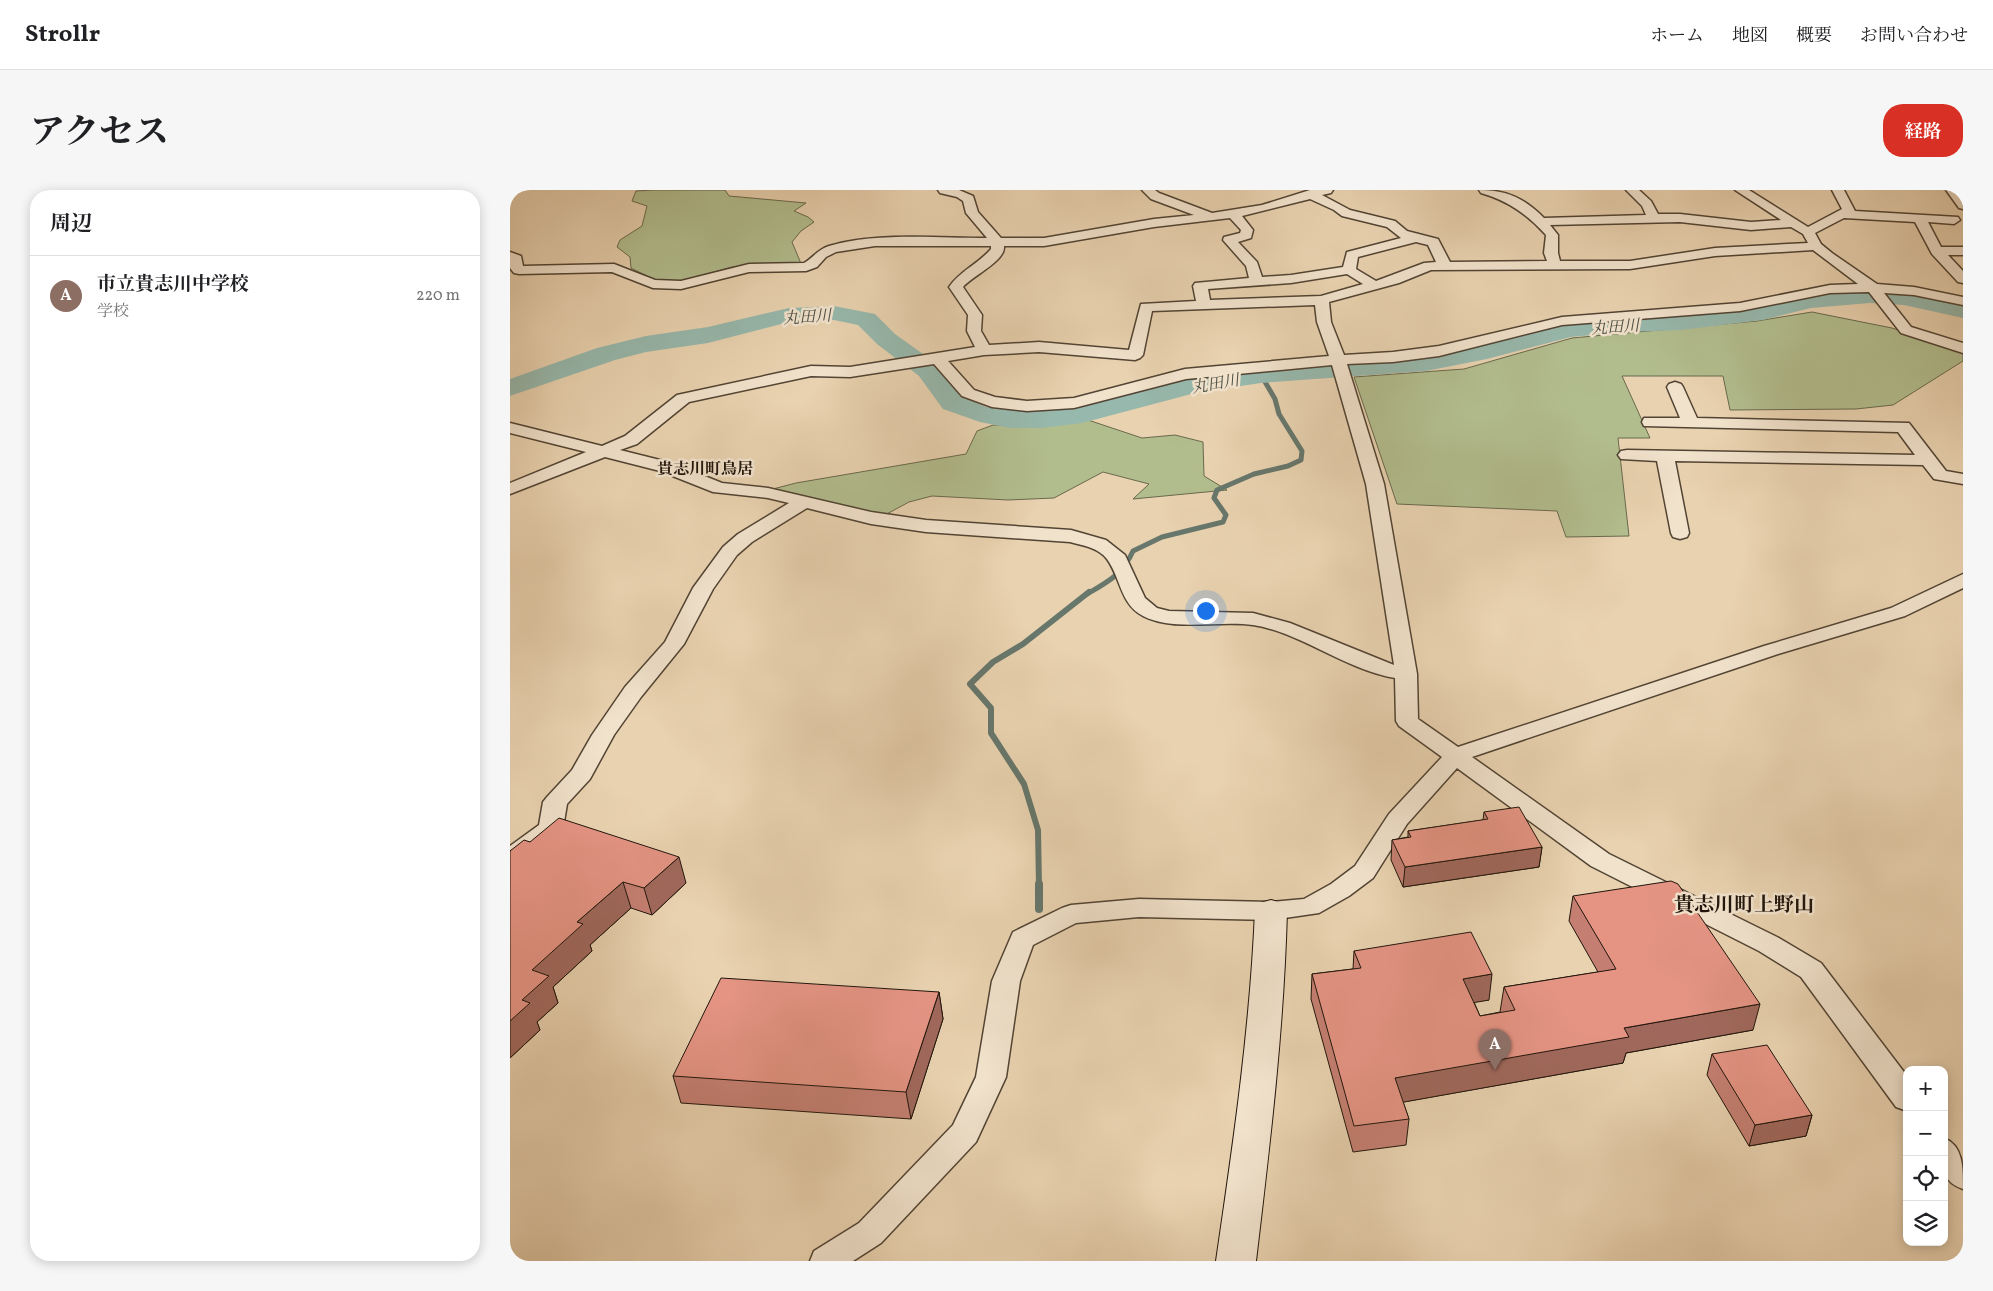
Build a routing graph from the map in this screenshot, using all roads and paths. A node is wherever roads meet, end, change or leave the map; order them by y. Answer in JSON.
{"nodes":[{"id":1,"x":944,"y":190,"type":"edge"},
{"id":2,"x":1148,"y":190,"type":"edge"},
{"id":3,"x":1327,"y":190,"type":"edge"},
{"id":4,"x":1485,"y":190,"type":"edge"},
{"id":5,"x":1632,"y":190,"type":"edge"},
{"id":6,"x":1742,"y":190,"type":"edge"},
{"id":7,"x":1838,"y":190,"type":"edge"},
{"id":8,"x":1952,"y":190,"type":"edge"},
{"id":9,"x":1304,"y":193,"type":"edge"},
{"id":10,"x":1963,"y":206,"type":"edge"},
{"id":11,"x":1233,"y":214,"type":"junction"},
{"id":12,"x":1840,"y":214,"type":"junction"},
{"id":13,"x":1214,"y":217,"type":"junction"},
{"id":14,"x":1654,"y":218,"type":"junction"},
{"id":15,"x":1919,"y":218,"type":"junction"},
{"id":16,"x":1541,"y":222,"type":"junction"},
{"id":17,"x":1796,"y":223,"type":"junction"},
{"id":18,"x":1958,"y":223,"type":"edge"},
{"id":19,"x":1808,"y":232,"type":"junction"},
{"id":20,"x":1415,"y":238,"type":"junction"},
{"id":21,"x":997,"y":242,"type":"junction"},
{"id":22,"x":1816,"y":246,"type":"junction"},
{"id":23,"x":1937,"y":251,"type":"junction"},
{"id":24,"x":1963,"y":251,"type":"edge"},
{"id":25,"x":510,"y":256,"type":"edge"},
{"id":26,"x":1554,"y":264,"type":"junction"},
{"id":27,"x":1445,"y":266,"type":"junction"},
{"id":28,"x":1349,"y":270,"type":"junction"},
{"id":29,"x":1963,"y":279,"type":"edge"},
{"id":30,"x":1257,"y":281,"type":"junction"},
{"id":31,"x":1375,"y":286,"type":"junction"},
{"id":32,"x":1873,"y":288,"type":"junction"},
{"id":33,"x":1322,"y":300,"type":"junction"},
{"id":34,"x":1963,"y":301,"type":"edge"},
{"id":35,"x":1204,"y":304,"type":"junction"},
{"id":36,"x":1963,"y":348,"type":"edge"},
{"id":37,"x":984,"y":350,"type":"junction"},
{"id":38,"x":938,"y":359,"type":"junction"},
{"id":39,"x":1338,"y":359,"type":"junction"},
{"id":40,"x":1675,"y":387,"type":"dead end"},
{"id":41,"x":1650,"y":422,"type":"dead end"},
{"id":42,"x":1691,"y":423,"type":"junction"},
{"id":43,"x":510,"y":428,"type":"edge"},
{"id":44,"x":600,"y":452,"type":"junction"},
{"id":45,"x":1627,"y":455,"type":"dead end"},
{"id":46,"x":1665,"y":456,"type":"junction"},
{"id":47,"x":1928,"y":460,"type":"junction"},
{"id":48,"x":1963,"y":478,"type":"edge"},
{"id":49,"x":510,"y":489,"type":"edge"},
{"id":50,"x":804,"y":502,"type":"junction"},
{"id":51,"x":1680,"y":533,"type":"dead end"},
{"id":52,"x":1963,"y":580,"type":"edge"},
{"id":53,"x":1406,"y":674,"type":"junction"},
{"id":54,"x":1456,"y":755,"type":"junction"},
{"id":55,"x":510,"y":858,"type":"edge"},
{"id":56,"x":1271,"y":911,"type":"junction"},
{"id":57,"x":1903,"y":1094,"type":"edge"},
{"id":58,"x":1948,"y":1155,"type":"edge"},
{"id":59,"x":1963,"y":1176,"type":"edge"},
{"id":60,"x":826,"y":1261,"type":"edge"},
{"id":61,"x":1236,"y":1261,"type":"edge"}],
"edges":[{"from":1,"to":21,"type":"street"},
{"from":2,"to":13,"type":"street"},
{"from":3,"to":9,"type":"street"},
{"from":4,"to":16,"type":"street"},
{"from":5,"to":14,"type":"street"},
{"from":6,"to":17,"type":"street"},
{"from":7,"to":12,"type":"street"},
{"from":8,"to":10,"type":"street"},
{"from":9,"to":11,"type":"street"},
{"from":9,"to":20,"type":"street"},
{"from":10,"to":18,"type":"street"},
{"from":11,"to":13,"type":"street"},
{"from":11,"to":30,"type":"street"},
{"from":12,"to":15,"type":"street"},
{"from":12,"to":19,"type":"street"},
{"from":13,"to":21,"type":"street"},
{"from":14,"to":16,"type":"street"},
{"from":14,"to":17,"type":"street"},
{"from":15,"to":18,"type":"street"},
{"from":15,"to":23,"type":"street"},
{"from":16,"to":26,"type":"street"},
{"from":17,"to":19,"type":"street"},
{"from":19,"to":22,"type":"street"},
{"from":20,"to":27,"type":"street"},
{"from":20,"to":28,"type":"street"},
{"from":21,"to":25,"type":"street"},
{"from":21,"to":37,"type":"street"},
{"from":22,"to":26,"type":"street"},
{"from":22,"to":32,"type":"street"},
{"from":23,"to":24,"type":"street"},
{"from":23,"to":29,"type":"street"},
{"from":26,"to":27,"type":"street"},
{"from":27,"to":31,"type":"street"},
{"from":28,"to":30,"type":"street"},
{"from":28,"to":31,"type":"street"},
{"from":30,"to":35,"type":"street"},
{"from":31,"to":33,"type":"street"},
{"from":32,"to":34,"type":"street"},
{"from":32,"to":36,"type":"street"},
{"from":32,"to":39,"type":"street"},
{"from":33,"to":35,"type":"street"},
{"from":33,"to":39,"type":"street"},
{"from":35,"to":37,"type":"street"},
{"from":37,"to":38,"type":"street"},
{"from":38,"to":39,"type":"street"},
{"from":38,"to":44,"type":"street"},
{"from":39,"to":53,"type":"street"},
{"from":40,"to":42,"type":"street"},
{"from":41,"to":42,"type":"street"},
{"from":42,"to":47,"type":"street"},
{"from":43,"to":44,"type":"street"},
{"from":44,"to":49,"type":"street"},
{"from":44,"to":50,"type":"street"},
{"from":45,"to":46,"type":"street"},
{"from":46,"to":47,"type":"street"},
{"from":46,"to":51,"type":"street"},
{"from":47,"to":48,"type":"street"},
{"from":50,"to":53,"type":"street"},
{"from":50,"to":55,"type":"street"},
{"from":52,"to":54,"type":"street"},
{"from":53,"to":54,"type":"street"},
{"from":54,"to":56,"type":"street"},
{"from":54,"to":57,"type":"street"},
{"from":56,"to":60,"type":"street"},
{"from":56,"to":61,"type":"street"},
{"from":58,"to":59,"type":"street"}]}
